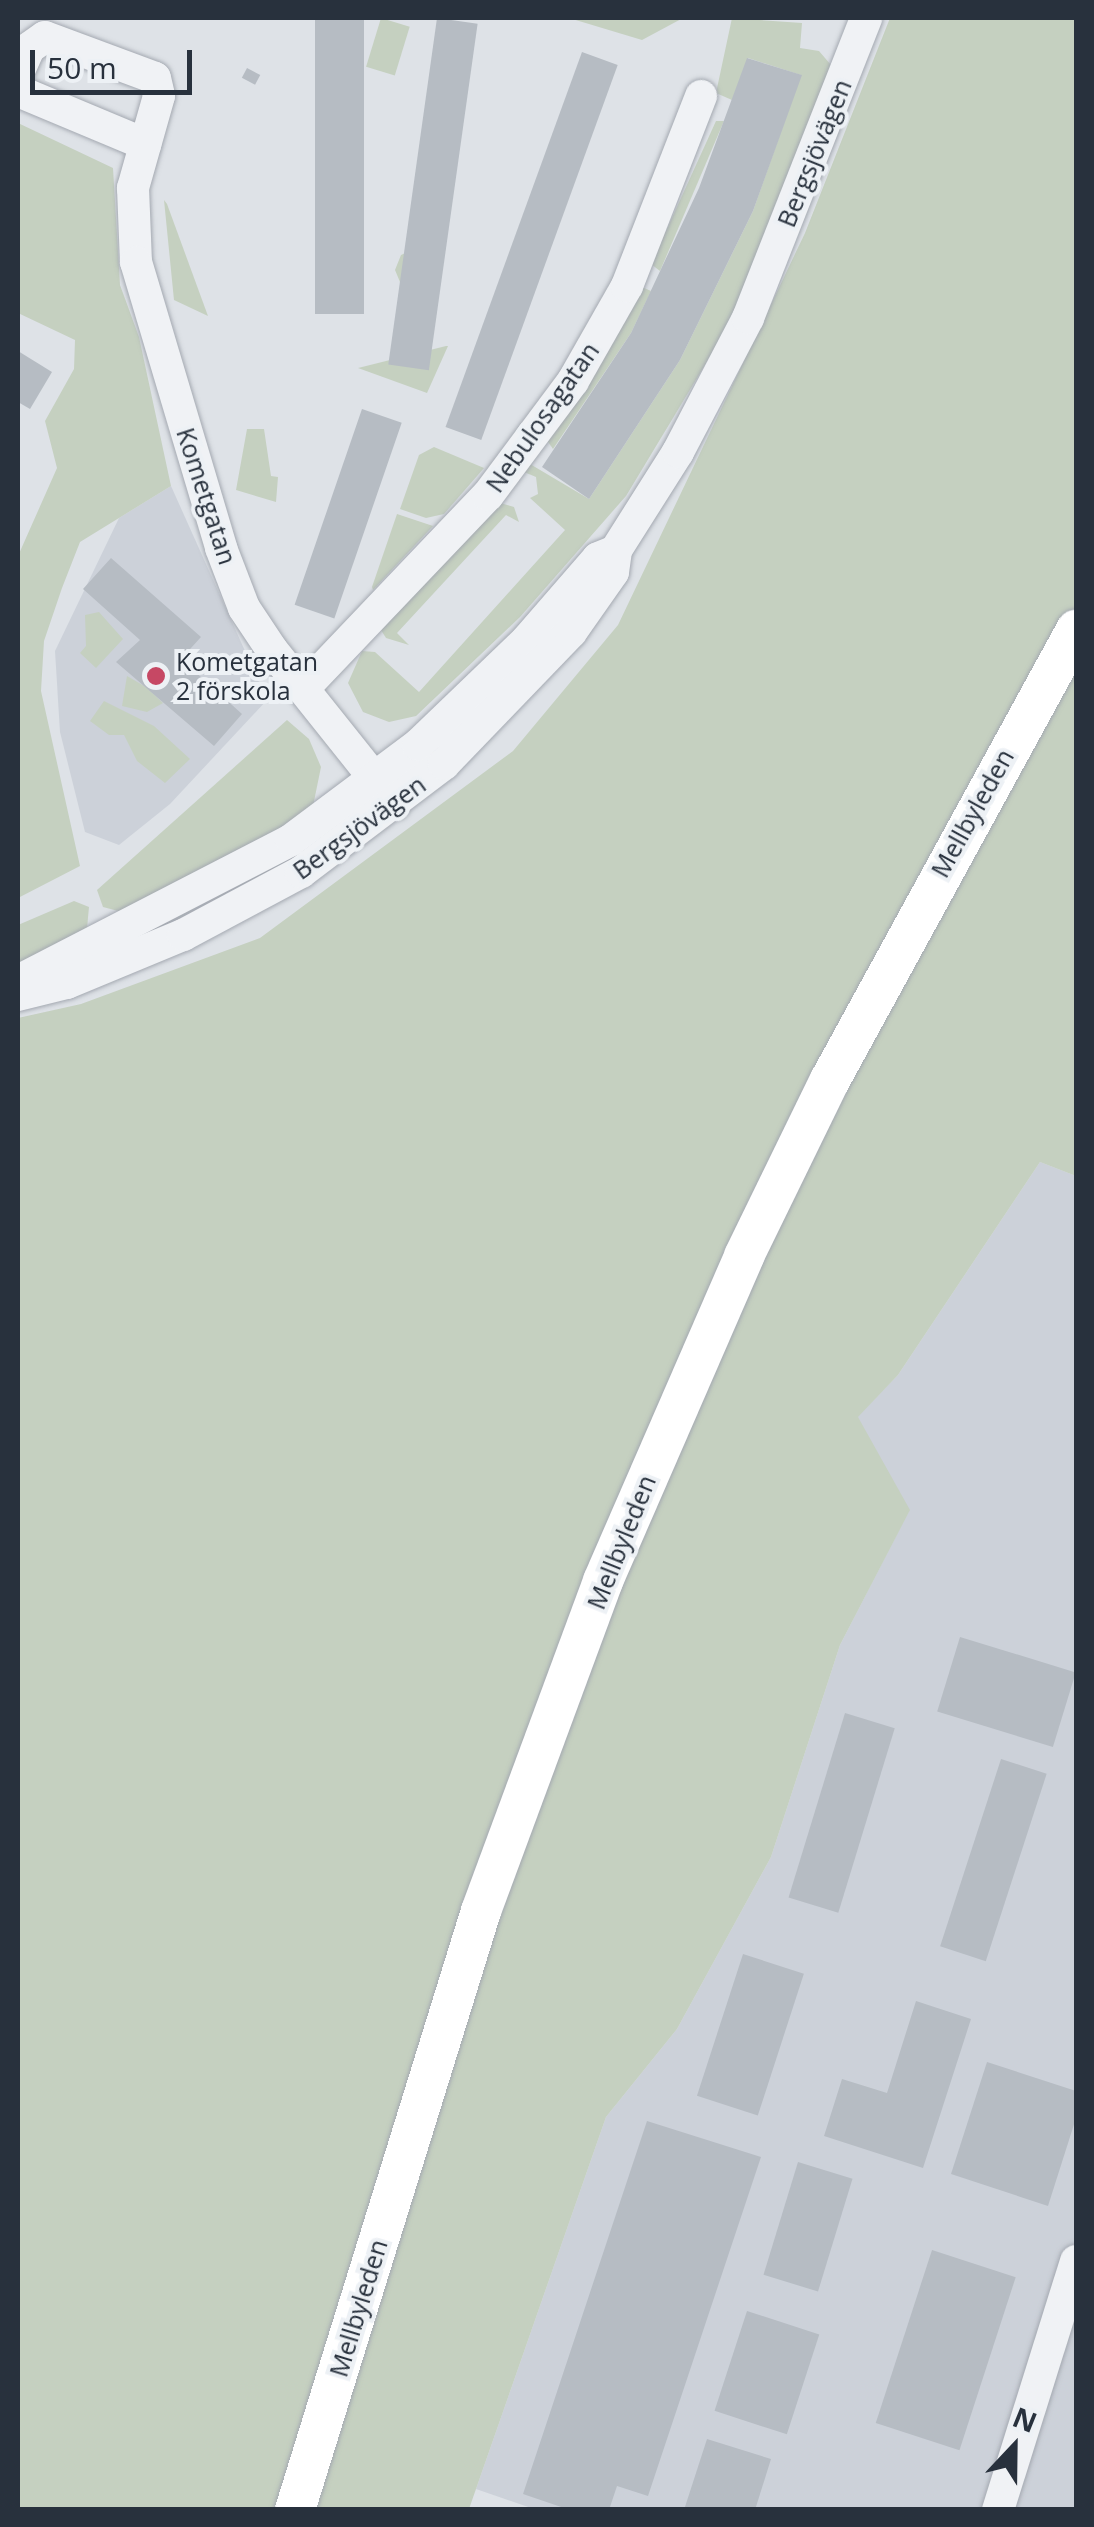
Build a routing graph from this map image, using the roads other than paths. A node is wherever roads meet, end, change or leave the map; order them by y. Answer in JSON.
{"nodes":[{"id":1,"x":866,"y":18,"type":"edge"},
{"id":2,"x":18,"y":73,"type":"edge"},
{"id":3,"x":18,"y":91,"type":"edge"},
{"id":4,"x":701,"y":96,"type":"dead end"},
{"id":5,"x":144,"y":144,"type":"junction"},
{"id":6,"x":616,"y":550,"type":"junction"},
{"id":7,"x":1076,"y":630,"type":"edge"},
{"id":8,"x":304,"y":688,"type":"junction"},
{"id":9,"x":372,"y":778,"type":"junction"},
{"id":10,"x":395,"y":804,"type":"junction"},
{"id":11,"x":18,"y":981,"type":"edge"},
{"id":12,"x":18,"y":996,"type":"edge"},
{"id":13,"x":1076,"y":2260,"type":"edge"},
{"id":14,"x":295,"y":2510,"type":"edge"},
{"id":15,"x":998,"y":2510,"type":"edge"}],
"edges":[{"from":1,"to":6,"type":"street","name":"Bergsjövägen"},
{"from":2,"to":5,"type":"street","name":"Kometgatan"},
{"from":3,"to":5,"type":"street"},
{"from":4,"to":8,"type":"street","name":"Nebulosagatan"},
{"from":5,"to":8,"type":"street","name":"Kometgatan"},
{"from":6,"to":9,"type":"street","name":"Bergsjövägen"},
{"from":6,"to":10,"type":"street","name":"Bergsjövägen"},
{"from":7,"to":14,"type":"main road","name":"Mellbyleden"},
{"from":8,"to":9,"type":"street","name":"Kometgatan"},
{"from":9,"to":10,"type":"street","name":"Kometgatan"},
{"from":9,"to":11,"type":"street","name":"Bergsjövägen"},
{"from":10,"to":12,"type":"street","name":"Bergsjövägen"},
{"from":13,"to":15,"type":"street"}]}
